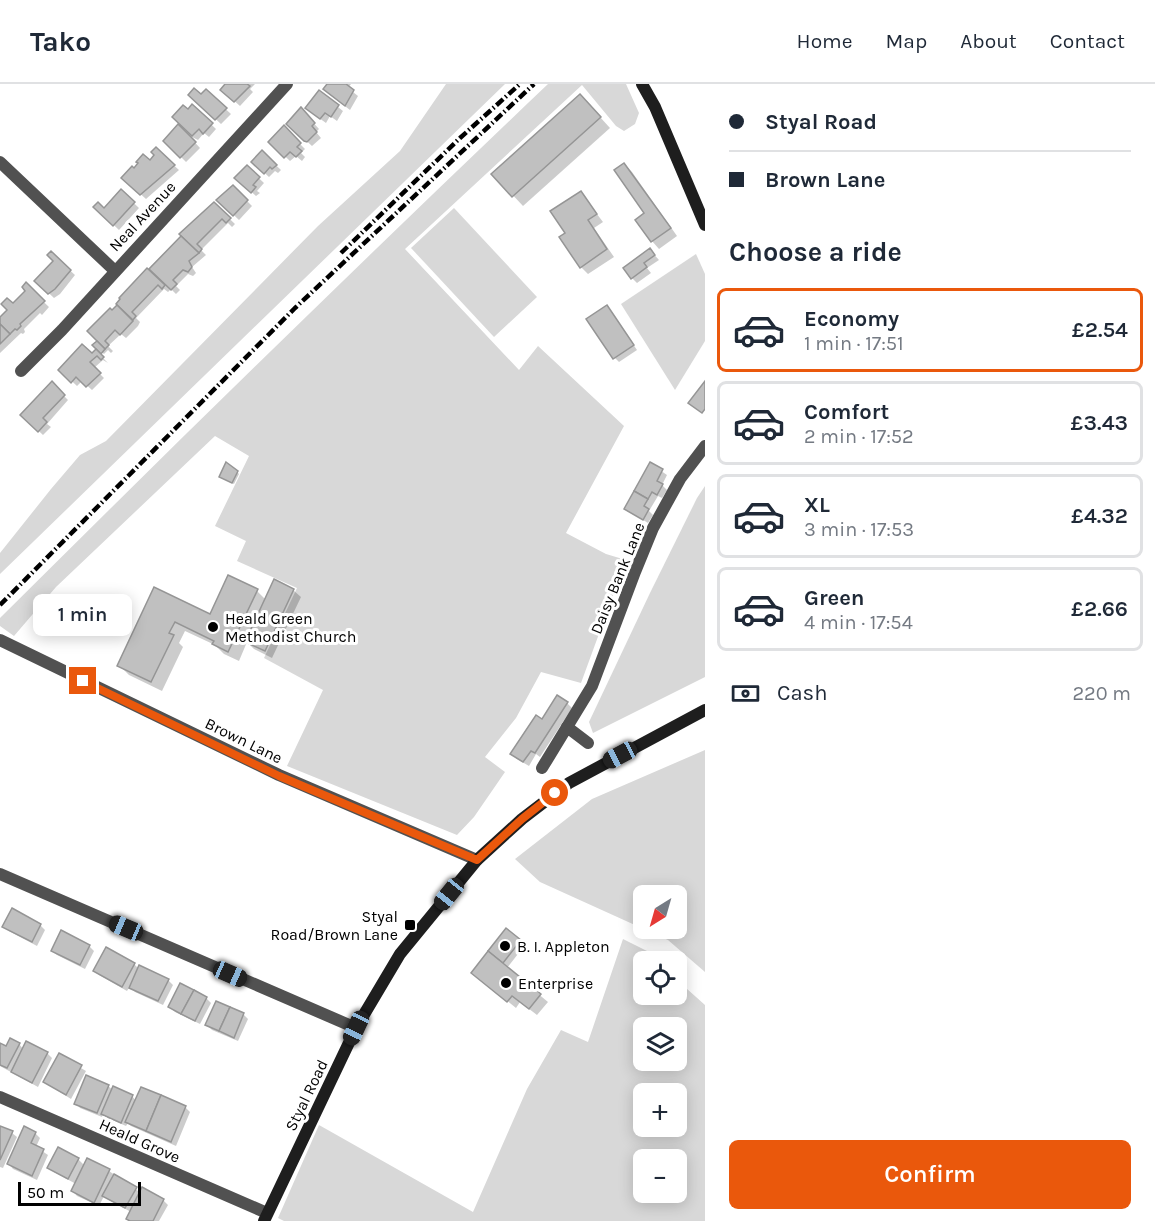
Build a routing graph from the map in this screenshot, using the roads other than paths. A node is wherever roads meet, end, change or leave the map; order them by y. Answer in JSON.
{"nodes":[{"id":1,"x":287,"y":84,"type":"edge"},
{"id":2,"x":642,"y":84,"type":"edge"},
{"id":3,"x":0,"y":162,"type":"edge"},
{"id":4,"x":705,"y":225,"type":"edge"},
{"id":5,"x":115,"y":271,"type":"junction"},
{"id":6,"x":21,"y":370,"type":"dead end"},
{"id":7,"x":705,"y":446,"type":"edge"},
{"id":8,"x":0,"y":640,"type":"edge"},
{"id":9,"x":705,"y":710,"type":"edge"},
{"id":10,"x":567,"y":727,"type":"junction"},
{"id":11,"x":588,"y":743,"type":"dead end"},
{"id":12,"x":542,"y":768,"type":"dead end"},
{"id":13,"x":477,"y":860,"type":"junction"},
{"id":14,"x":0,"y":874,"type":"edge"},
{"id":15,"x":356,"y":1028,"type":"junction"},
{"id":16,"x":0,"y":1097,"type":"edge"},
{"id":17,"x":265,"y":1217,"type":"edge"}],
"edges":[{"from":1,"to":5,"type":"street","name":"Neal Avenue"},
{"from":2,"to":4,"type":"main road"},
{"from":3,"to":5,"type":"street"},
{"from":5,"to":6,"type":"street","name":"Neal Avenue"},
{"from":7,"to":10,"type":"street","name":"Daisy Bank Lane"},
{"from":8,"to":13,"type":"street","name":"Brown Lane"},
{"from":9,"to":13,"type":"main road","name":"Styal Road"},
{"from":10,"to":11,"type":"street"},
{"from":10,"to":12,"type":"street","name":"Daisy Bank Lane"},
{"from":13,"to":15,"type":"main road","name":"Styal Road"},
{"from":14,"to":15,"type":"street"},
{"from":15,"to":17,"type":"main road","name":"Styal Road"},
{"from":16,"to":17,"type":"street","name":"Heald Grove"}]}
